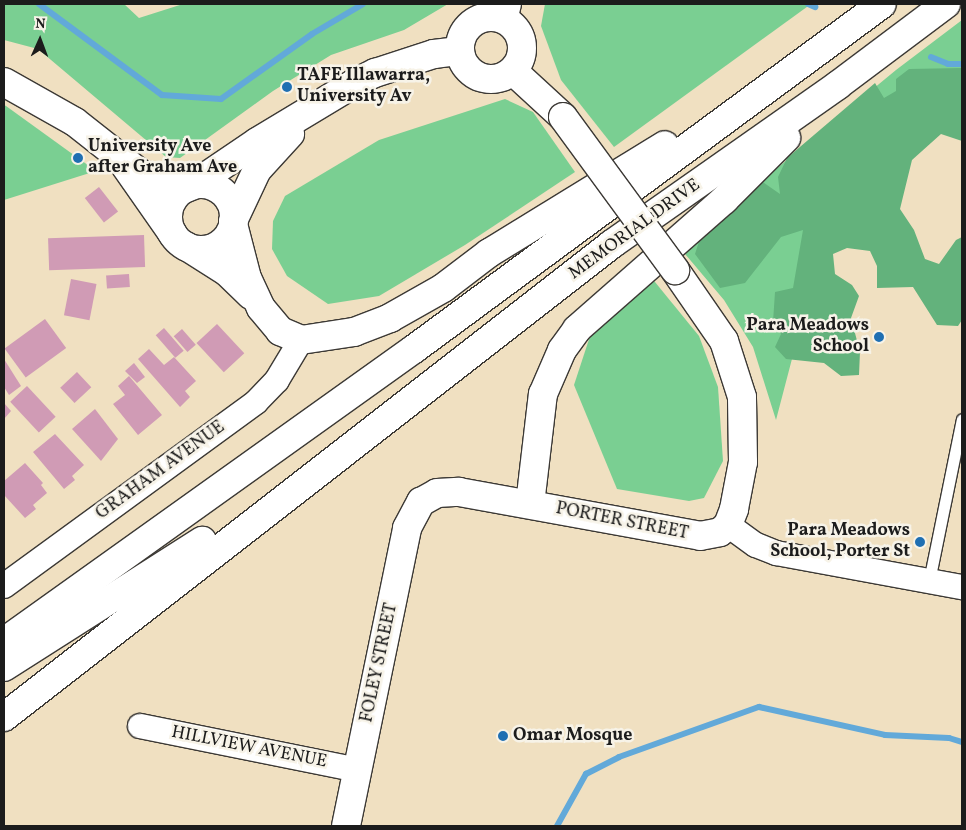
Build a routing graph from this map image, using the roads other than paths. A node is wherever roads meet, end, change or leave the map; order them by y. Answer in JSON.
{"nodes":[{"id":1,"x":882,"y":4,"type":"edge"},
{"id":2,"x":946,"y":4,"type":"edge"},
{"id":3,"x":507,"y":12,"type":"edge"},
{"id":4,"x":459,"y":51,"type":"junction"},
{"id":5,"x":815,"y":53,"type":"junction"},
{"id":6,"x":513,"y":71,"type":"junction"},
{"id":7,"x":4,"y":82,"type":"edge"},
{"id":8,"x":838,"y":85,"type":"junction"},
{"id":9,"x":331,"y":96,"type":"junction"},
{"id":10,"x":120,"y":160,"type":"junction"},
{"id":11,"x":189,"y":187,"type":"junction"},
{"id":12,"x":233,"y":223,"type":"junction"},
{"id":13,"x":180,"y":241,"type":"junction"},
{"id":14,"x":257,"y":302,"type":"junction"},
{"id":15,"x":301,"y":340,"type":"junction"},
{"id":16,"x":962,"y":418,"type":"edge"},
{"id":17,"x":328,"y":462,"type":"junction"},
{"id":18,"x":421,"y":502,"type":"joint"},
{"id":19,"x":530,"y":504,"type":"junction"},
{"id":20,"x":728,"y":525,"type":"junction"},
{"id":21,"x":929,"y":581,"type":"junction"},
{"id":22,"x":4,"y":586,"type":"edge"},
{"id":23,"x":962,"y":587,"type":"edge"},
{"id":24,"x":4,"y":642,"type":"edge"},
{"id":25,"x":4,"y":667,"type":"edge"},
{"id":26,"x":4,"y":717,"type":"edge"},
{"id":27,"x":140,"y":726,"type":"dead end"},
{"id":28,"x":358,"y":770,"type":"junction"},
{"id":29,"x":346,"y":826,"type":"edge"}],
"edges":[{"from":1,"to":5,"type":"main road","name":"MEMORIAL DRIVE"},
{"from":2,"to":8,"type":"main road","name":"MEMORIAL DRIVE"},
{"from":3,"to":4,"type":"main road"},
{"from":3,"to":6,"type":"main road"},
{"from":4,"to":6,"type":"main road"},
{"from":4,"to":9,"type":"main road"},
{"from":5,"to":15,"type":"main road"},
{"from":5,"to":24,"type":"main road","name":"MEMORIAL DRIVE"},
{"from":6,"to":20,"type":"main road","bridge":true},
{"from":7,"to":10,"type":"main road"},
{"from":8,"to":17,"type":"main road","name":"MEMORIAL DRIVE"},
{"from":8,"to":19,"type":"main road"},
{"from":9,"to":11,"type":"main road"},
{"from":9,"to":12,"type":"main road"},
{"from":10,"to":11,"type":"main road"},
{"from":10,"to":13,"type":"main road"},
{"from":11,"to":12,"type":"main road"},
{"from":11,"to":13,"type":"main road"},
{"from":12,"to":13,"type":"main road"},
{"from":12,"to":14,"type":"main road"},
{"from":13,"to":14,"type":"main road"},
{"from":14,"to":15,"type":"main road"},
{"from":15,"to":22,"type":"street","name":"GRAHAM AVENUE"},
{"from":16,"to":21,"type":"lane"},
{"from":17,"to":25,"type":"main road"},
{"from":17,"to":26,"type":"main road"},
{"from":18,"to":19,"type":"main road","name":"PORTER STREET"},
{"from":18,"to":28,"type":"main road","name":"FOLEY STREET"},
{"from":19,"to":20,"type":"main road","name":"PORTER STREET"},
{"from":20,"to":21,"type":"street"},
{"from":21,"to":23,"type":"street"},
{"from":27,"to":28,"type":"street","name":"HILLVIEW AVENUE"},
{"from":28,"to":29,"type":"main road","name":"FOLEY STREET"}]}
